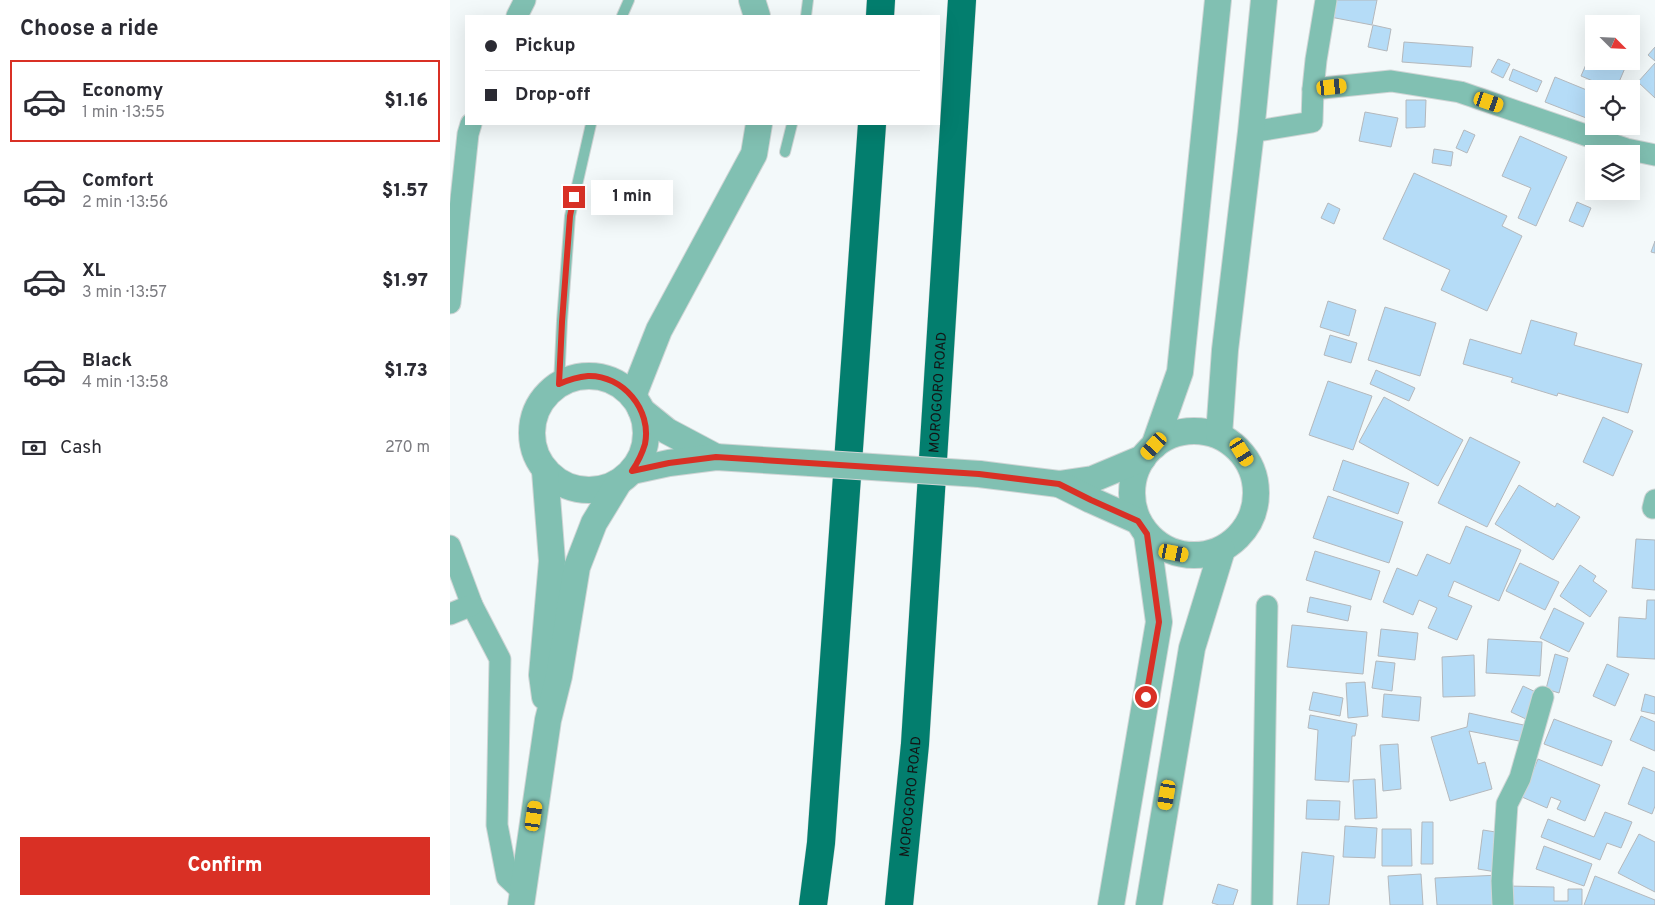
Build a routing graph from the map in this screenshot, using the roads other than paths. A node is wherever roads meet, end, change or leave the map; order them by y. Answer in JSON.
{"nodes":[{"id":1,"x":525,"y":0,"type":"edge"},
{"id":2,"x":628,"y":0,"type":"edge"},
{"id":3,"x":752,"y":0,"type":"edge"},
{"id":4,"x":808,"y":0,"type":"edge"},
{"id":5,"x":881,"y":0,"type":"edge"},
{"id":6,"x":962,"y":0,"type":"edge"},
{"id":7,"x":1218,"y":0,"type":"edge"},
{"id":8,"x":1264,"y":0,"type":"edge"},
{"id":9,"x":1326,"y":0,"type":"edge"},
{"id":10,"x":518,"y":15,"type":"edge"},
{"id":11,"x":622,"y":15,"type":"edge"},
{"id":12,"x":757,"y":15,"type":"edge"},
{"id":13,"x":806,"y":15,"type":"edge"},
{"id":14,"x":880,"y":15,"type":"edge"},
{"id":15,"x":1313,"y":89,"type":"junction"},
{"id":16,"x":471,"y":125,"type":"edge"},
{"id":17,"x":591,"y":125,"type":"edge"},
{"id":18,"x":758,"y":125,"type":"edge"},
{"id":19,"x":792,"y":125,"type":"edge"},
{"id":20,"x":872,"y":125,"type":"edge"},
{"id":21,"x":1251,"y":132,"type":"junction"},
{"id":22,"x":785,"y":152,"type":"dead end"},
{"id":23,"x":1655,"y":155,"type":"edge"},
{"id":24,"x":450,"y":303,"type":"edge"},
{"id":25,"x":559,"y":384,"type":"junction"},
{"id":26,"x":637,"y":403,"type":"junction"},
{"id":27,"x":1219,"y":435,"type":"junction"},
{"id":28,"x":1148,"y":452,"type":"junction"},
{"id":29,"x":716,"y":457,"type":"junction"},
{"id":30,"x":545,"y":470,"type":"junction"},
{"id":31,"x":626,"y":477,"type":"junction"},
{"id":32,"x":1059,"y":484,"type":"junction"},
{"id":33,"x":1142,"y":528,"type":"junction"},
{"id":34,"x":450,"y":546,"type":"edge"},
{"id":35,"x":1222,"y":550,"type":"junction"},
{"id":36,"x":472,"y":605,"type":"junction"},
{"id":37,"x":1267,"y":606,"type":"dead end"},
{"id":38,"x":450,"y":614,"type":"edge"},
{"id":39,"x":1543,"y":697,"type":"dead end"},
{"id":40,"x":548,"y":720,"type":"junction"},
{"id":41,"x":522,"y":899,"type":"edge"},
{"id":42,"x":813,"y":905,"type":"edge"},
{"id":43,"x":899,"y":905,"type":"edge"},
{"id":44,"x":1111,"y":905,"type":"edge"},
{"id":45,"x":1148,"y":905,"type":"edge"},
{"id":46,"x":1262,"y":905,"type":"edge"},
{"id":47,"x":1503,"y":905,"type":"edge"}],
"edges":[{"from":1,"to":10,"type":"street"},
{"from":2,"to":11,"type":"lane"},
{"from":3,"to":12,"type":"street"},
{"from":4,"to":13,"type":"lane"},
{"from":5,"to":14,"type":"highway"},
{"from":6,"to":43,"type":"highway","name":"MOROGORO ROAD"},
{"from":7,"to":28,"type":"street"},
{"from":8,"to":21,"type":"street"},
{"from":9,"to":15,"type":"street"},
{"from":15,"to":21,"type":"street"},
{"from":15,"to":23,"type":"street"},
{"from":16,"to":24,"type":"street"},
{"from":17,"to":25,"type":"lane"},
{"from":18,"to":26,"type":"street"},
{"from":19,"to":22,"type":"lane"},
{"from":20,"to":42,"type":"highway"},
{"from":21,"to":27,"type":"street"},
{"from":25,"to":26,"type":"street"},
{"from":25,"to":30,"type":"street"},
{"from":26,"to":29,"type":"street"},
{"from":26,"to":31,"type":"street"},
{"from":27,"to":28,"type":"street"},
{"from":27,"to":35,"type":"street"},
{"from":28,"to":32,"type":"street"},
{"from":28,"to":33,"type":"street"},
{"from":29,"to":31,"type":"street"},
{"from":29,"to":32,"type":"street","bridge":true},
{"from":30,"to":31,"type":"street"},
{"from":30,"to":40,"type":"street"},
{"from":31,"to":40,"type":"street"},
{"from":32,"to":33,"type":"street"},
{"from":33,"to":35,"type":"street"},
{"from":33,"to":44,"type":"street"},
{"from":34,"to":36,"type":"street"},
{"from":35,"to":45,"type":"street"},
{"from":36,"to":38,"type":"street"},
{"from":36,"to":41,"type":"street"},
{"from":37,"to":46,"type":"street"},
{"from":39,"to":47,"type":"street"},
{"from":40,"to":41,"type":"street"}]}
